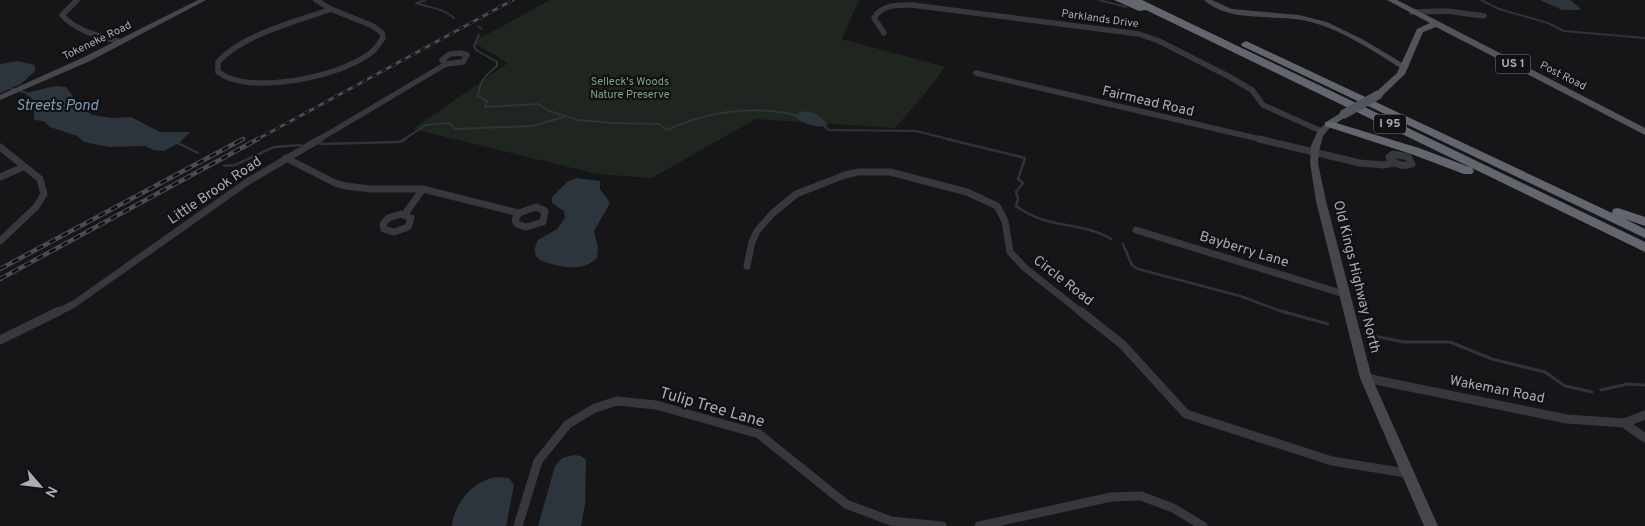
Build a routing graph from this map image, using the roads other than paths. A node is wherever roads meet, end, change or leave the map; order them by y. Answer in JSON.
{"nodes":[{"id":1,"x":77,"y":0,"type":"edge"},
{"id":2,"x":203,"y":0,"type":"edge"},
{"id":3,"x":316,"y":0,"type":"edge"},
{"id":4,"x":1119,"y":0,"type":"edge"},
{"id":5,"x":1134,"y":0,"type":"edge"},
{"id":6,"x":1154,"y":0,"type":"edge"},
{"id":7,"x":1207,"y":0,"type":"edge"},
{"id":8,"x":1391,"y":0,"type":"edge"},
{"id":9,"x":331,"y":9,"type":"junction"},
{"id":10,"x":1412,"y":12,"type":"junction"},
{"id":11,"x":1484,"y":16,"type":"dead end"},
{"id":12,"x":1435,"y":24,"type":"junction"},
{"id":13,"x":884,"y":33,"type":"dead end"},
{"id":14,"x":121,"y":42,"type":"junction"},
{"id":15,"x":446,"y":64,"type":"dead end"},
{"id":16,"x":1405,"y":67,"type":"junction"},
{"id":17,"x":1283,"y":72,"type":"junction"},
{"id":18,"x":976,"y":73,"type":"dead end"},
{"id":19,"x":0,"y":98,"type":"edge"},
{"id":20,"x":1325,"y":127,"type":"junction"},
{"id":21,"x":1645,"y":132,"type":"edge"},
{"id":22,"x":0,"y":147,"type":"edge"},
{"id":23,"x":1314,"y":151,"type":"junction"},
{"id":24,"x":1481,"y":155,"type":"junction"},
{"id":25,"x":286,"y":158,"type":"junction"},
{"id":26,"x":1395,"y":163,"type":"dead end"},
{"id":27,"x":23,"y":167,"type":"junction"},
{"id":28,"x":0,"y":177,"type":"edge"},
{"id":29,"x":423,"y":189,"type":"junction"},
{"id":30,"x":519,"y":212,"type":"dead end"},
{"id":31,"x":405,"y":214,"type":"dead end"},
{"id":32,"x":1645,"y":222,"type":"edge"},
{"id":33,"x":1136,"y":230,"type":"dead end"},
{"id":34,"x":1645,"y":234,"type":"edge"},
{"id":35,"x":0,"y":241,"type":"edge"},
{"id":36,"x":1645,"y":249,"type":"edge"},
{"id":37,"x":748,"y":266,"type":"dead end"},
{"id":38,"x":1344,"y":294,"type":"junction"},
{"id":39,"x":0,"y":340,"type":"edge"},
{"id":40,"x":1366,"y":378,"type":"junction"},
{"id":41,"x":1645,"y":415,"type":"edge"},
{"id":42,"x":1624,"y":423,"type":"junction"},
{"id":43,"x":1645,"y":438,"type":"edge"},
{"id":44,"x":1406,"y":473,"type":"junction"},
{"id":45,"x":518,"y":526,"type":"edge"},
{"id":46,"x":942,"y":526,"type":"edge"},
{"id":47,"x":979,"y":526,"type":"edge"},
{"id":48,"x":1203,"y":526,"type":"edge"},
{"id":49,"x":1432,"y":526,"type":"edge"}],
"edges":[{"from":1,"to":14,"type":"street"},
{"from":2,"to":14,"type":"main road","name":"Tokeneke Road"},
{"from":3,"to":9,"type":"street"},
{"from":4,"to":17,"type":"highway"},
{"from":5,"to":17,"type":"highway","number":"I 95"},
{"from":6,"to":24,"type":"highway","number":"I 95"},
{"from":7,"to":16,"type":"main road"},
{"from":8,"to":10,"type":"main road","name":"Post Road","number":"US 1"},
{"from":9,"to":9,"type":"street"},
{"from":10,"to":11,"type":"street"},
{"from":10,"to":12,"type":"main road","name":"Post Road","number":"US 1"},
{"from":12,"to":16,"type":"main road"},
{"from":12,"to":21,"type":"main road","name":"Post Road","number":"US 1"},
{"from":13,"to":20,"type":"street","name":"Parklands Drive"},
{"from":14,"to":19,"type":"main road","name":"Tokeneke Road"},
{"from":15,"to":25,"type":"street","name":"Little Brook Road"},
{"from":16,"to":20,"type":"main road","bridge":true},
{"from":17,"to":36,"type":"highway","number":"I 95"},
{"from":18,"to":23,"type":"street","name":"Fairmead Road"},
{"from":20,"to":23,"type":"main road","name":"Old Kings Highway North"},
{"from":20,"to":36,"type":"highway"},
{"from":22,"to":27,"type":"street"},
{"from":23,"to":26,"type":"street","name":"Fairmead Road"},
{"from":23,"to":38,"type":"main road","name":"Old Kings Highway North"},
{"from":24,"to":32,"type":"highway"},
{"from":24,"to":34,"type":"highway","number":"I 95"},
{"from":25,"to":29,"type":"street"},
{"from":25,"to":39,"type":"street","name":"Little Brook Road"},
{"from":27,"to":28,"type":"street"},
{"from":27,"to":35,"type":"street"},
{"from":29,"to":30,"type":"street"},
{"from":29,"to":31,"type":"street"},
{"from":33,"to":38,"type":"street","name":"Bayberry Lane"},
{"from":37,"to":44,"type":"street","name":"Circle Road"},
{"from":38,"to":40,"type":"main road","name":"Old Kings Highway North"},
{"from":40,"to":42,"type":"street","name":"Wakeman Road"},
{"from":40,"to":44,"type":"main road","name":"Old Kings Highway North"},
{"from":41,"to":42,"type":"street","name":"Wakeman Road"},
{"from":42,"to":43,"type":"street"},
{"from":44,"to":49,"type":"main road","name":"Old Kings Highway North"},
{"from":45,"to":46,"type":"street","name":"Tulip Tree Lane"},
{"from":47,"to":48,"type":"street"}]}
